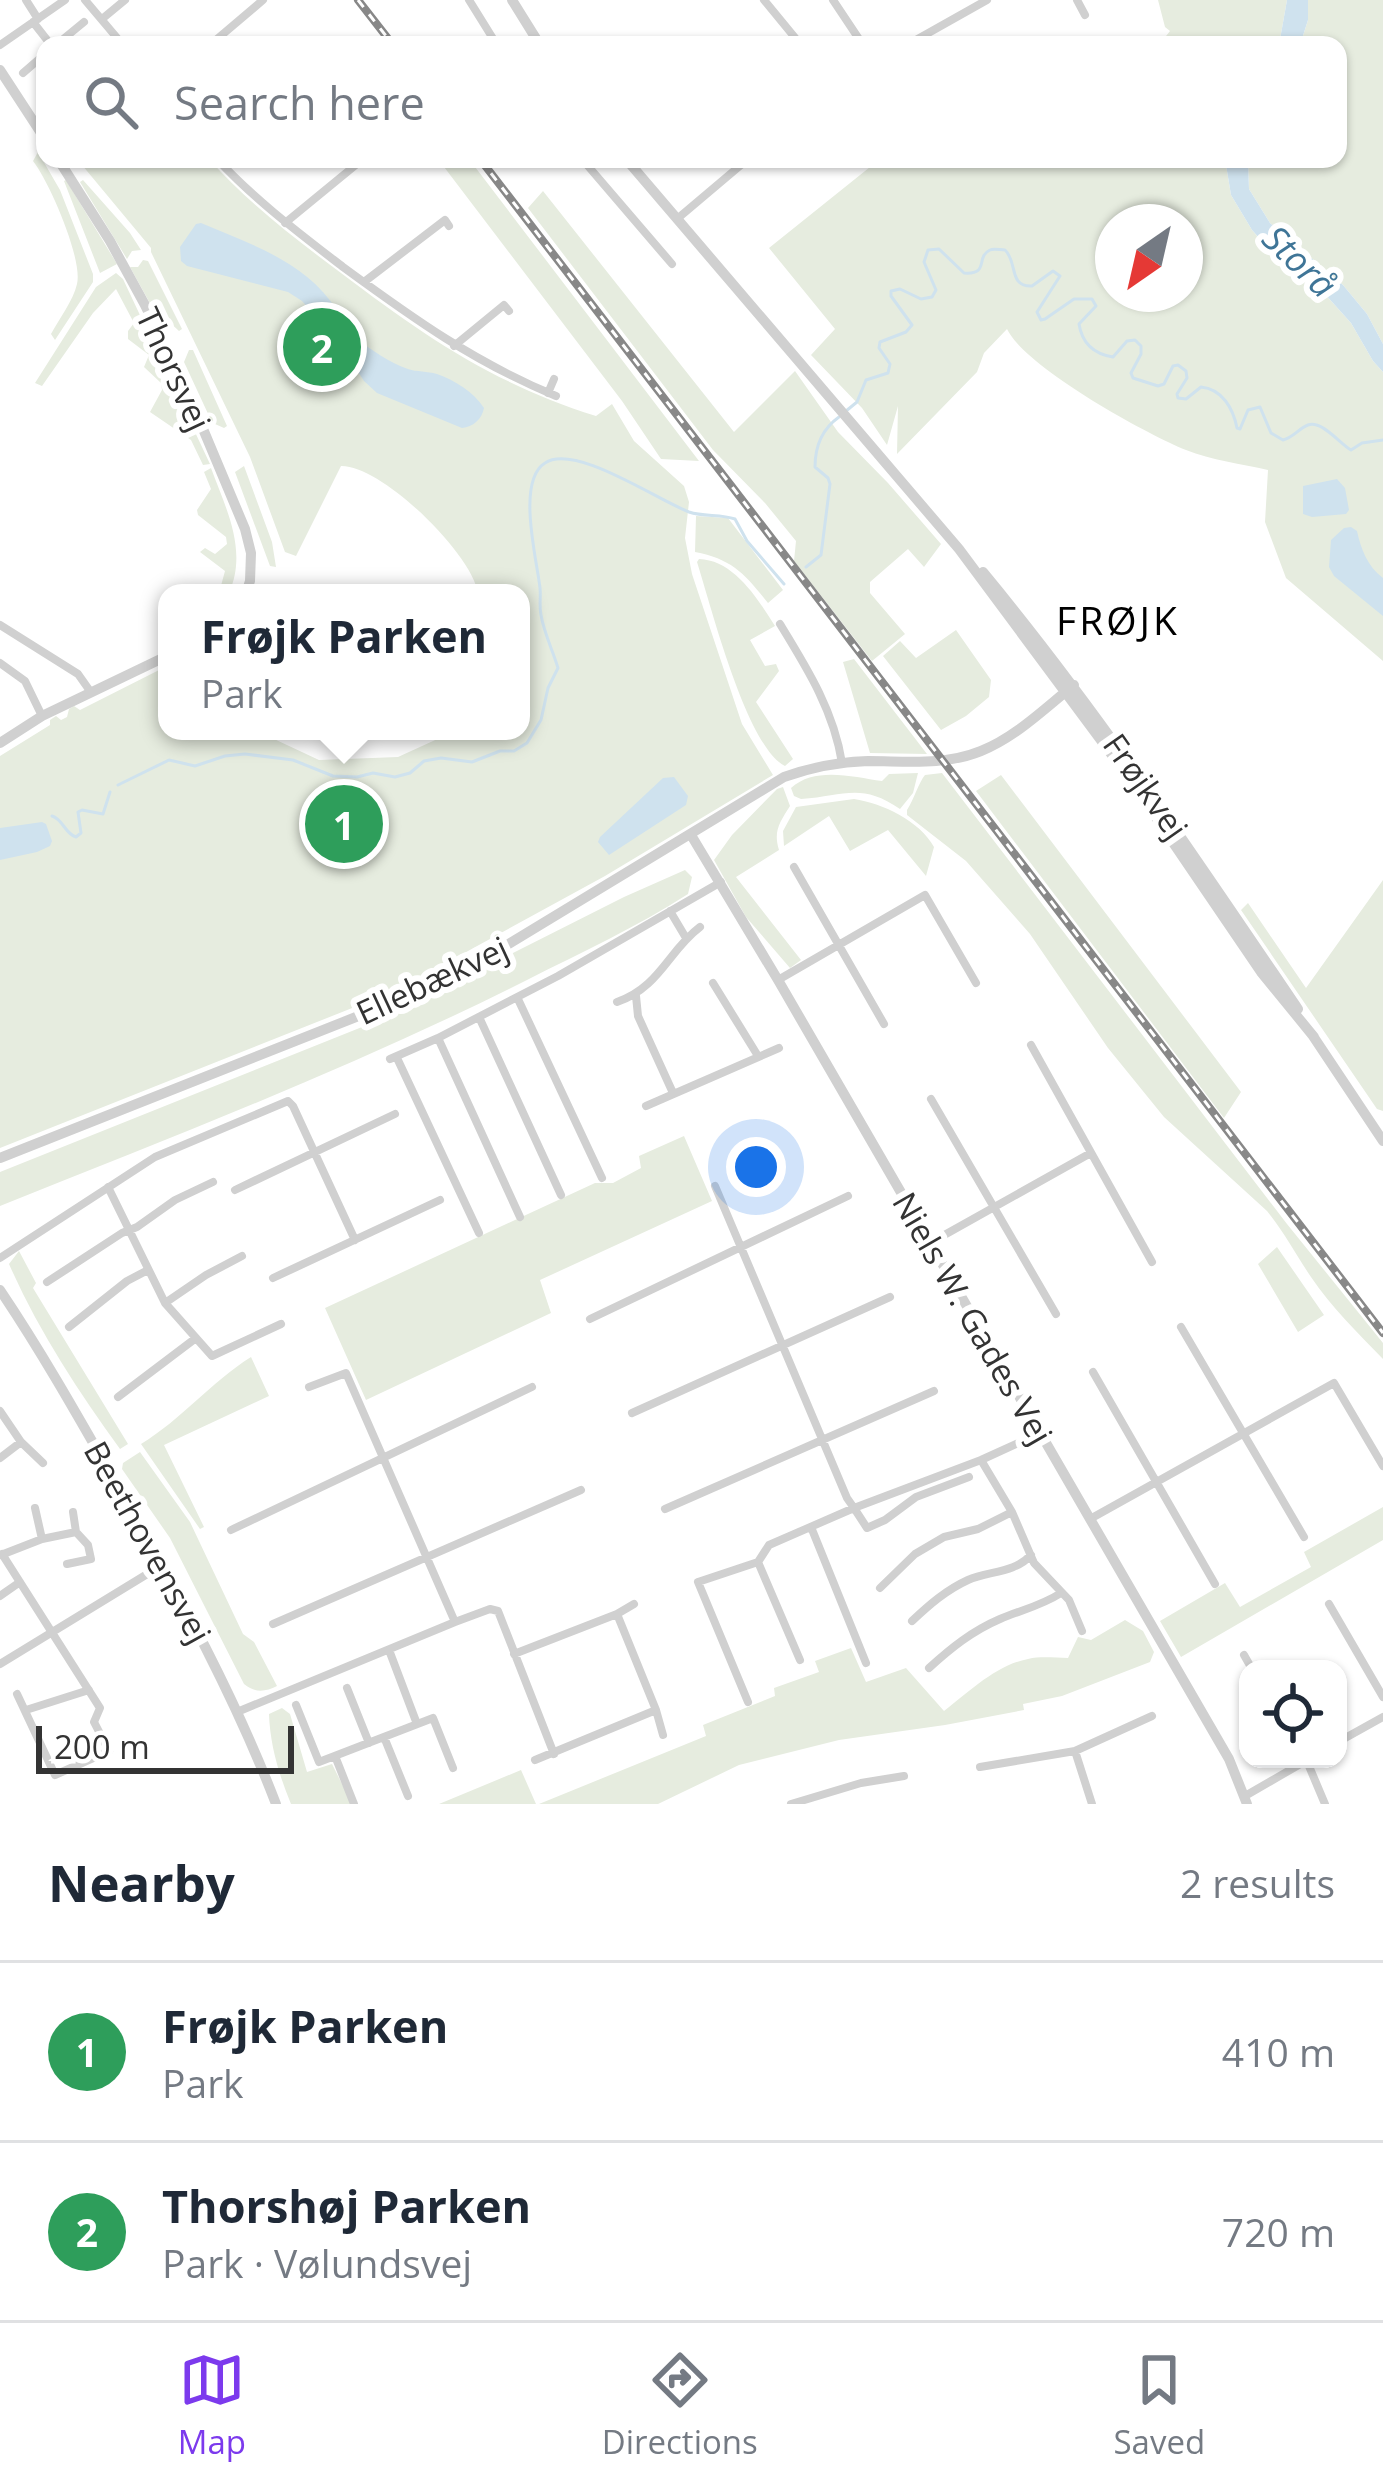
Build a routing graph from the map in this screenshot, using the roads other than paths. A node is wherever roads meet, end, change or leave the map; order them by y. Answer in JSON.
{"nodes":[{"id":1,"x":26,"y":0,"type":"edge"},
{"id":2,"x":65,"y":0,"type":"edge"},
{"id":3,"x":85,"y":0,"type":"edge"},
{"id":4,"x":125,"y":0,"type":"edge"},
{"id":5,"x":262,"y":0,"type":"edge"},
{"id":6,"x":469,"y":0,"type":"edge"},
{"id":7,"x":512,"y":0,"type":"edge"},
{"id":8,"x":764,"y":0,"type":"edge"},
{"id":9,"x":833,"y":0,"type":"edge"},
{"id":10,"x":987,"y":0,"type":"edge"},
{"id":11,"x":1077,"y":0,"type":"edge"},
{"id":12,"x":1085,"y":14,"type":"dead end"},
{"id":13,"x":102,"y":19,"type":"junction"},
{"id":14,"x":35,"y":20,"type":"junction"},
{"id":15,"x":84,"y":22,"type":"dead end"},
{"id":16,"x":47,"y":36,"type":"edge"},
{"id":17,"x":66,"y":36,"type":"edge"},
{"id":18,"x":116,"y":36,"type":"edge"},
{"id":19,"x":220,"y":36,"type":"edge"},
{"id":20,"x":491,"y":36,"type":"edge"},
{"id":21,"x":534,"y":36,"type":"edge"},
{"id":22,"x":794,"y":36,"type":"edge"},
{"id":23,"x":857,"y":36,"type":"edge"},
{"id":24,"x":923,"y":36,"type":"edge"},
{"id":25,"x":0,"y":45,"type":"edge"},
{"id":26,"x":36,"y":62,"type":"edge"},
{"id":27,"x":0,"y":70,"type":"edge"},
{"id":28,"x":23,"y":73,"type":"dead end"},
{"id":29,"x":36,"y":125,"type":"edge"},
{"id":30,"x":64,"y":168,"type":"edge"},
{"id":31,"x":227,"y":168,"type":"edge"},
{"id":32,"x":352,"y":168,"type":"edge"},
{"id":33,"x":590,"y":168,"type":"edge"},
{"id":34,"x":634,"y":168,"type":"edge"},
{"id":35,"x":737,"y":168,"type":"edge"},
{"id":36,"x":677,"y":219,"type":"junction"},
{"id":37,"x":285,"y":223,"type":"junction"},
{"id":38,"x":449,"y":226,"type":"dead end"},
{"id":39,"x":672,"y":264,"type":"dead end"},
{"id":40,"x":364,"y":282,"type":"junction"},
{"id":41,"x":508,"y":311,"type":"dead end"},
{"id":42,"x":454,"y":346,"type":"junction"},
{"id":43,"x":554,"y":380,"type":"dead end"},
{"id":44,"x":249,"y":584,"type":"edge"},
{"id":45,"x":780,"y":624,"type":"dead end"},
{"id":46,"x":0,"y":625,"type":"edge"},
{"id":47,"x":158,"y":660,"type":"edge"},
{"id":48,"x":0,"y":663,"type":"edge"},
{"id":49,"x":1070,"y":689,"type":"junction"},
{"id":50,"x":91,"y":691,"type":"junction"},
{"id":51,"x":42,"y":716,"type":"junction"},
{"id":52,"x":0,"y":742,"type":"edge"},
{"id":53,"x":842,"y":763,"type":"junction"},
{"id":54,"x":691,"y":835,"type":"junction"},
{"id":55,"x":794,"y":868,"type":"dead end"},
{"id":56,"x":721,"y":882,"type":"junction"},
{"id":57,"x":670,"y":911,"type":"junction"},
{"id":58,"x":700,"y":927,"type":"dead end"},
{"id":59,"x":686,"y":938,"type":"junction"},
{"id":60,"x":838,"y":945,"type":"junction"},
{"id":61,"x":778,"y":980,"type":"junction"},
{"id":62,"x":713,"y":983,"type":"dead end"},
{"id":63,"x":976,"y":983,"type":"dead end"},
{"id":64,"x":636,"y":996,"type":"junction"},
{"id":65,"x":517,"y":998,"type":"junction"},
{"id":66,"x":617,"y":1002,"type":"dead end"},
{"id":67,"x":479,"y":1017,"type":"junction"},
{"id":68,"x":884,"y":1024,"type":"dead end"},
{"id":69,"x":438,"y":1038,"type":"junction"},
{"id":70,"x":1031,"y":1045,"type":"dead end"},
{"id":71,"x":779,"y":1048,"type":"dead end"},
{"id":72,"x":758,"y":1055,"type":"junction"},
{"id":73,"x":673,"y":1093,"type":"junction"},
{"id":74,"x":932,"y":1099,"type":"dead end"},
{"id":75,"x":646,"y":1106,"type":"dead end"},
{"id":76,"x":395,"y":1114,"type":"dead end"},
{"id":77,"x":1383,"y":1141,"type":"edge"},
{"id":78,"x":314,"y":1151,"type":"junction"},
{"id":79,"x":1089,"y":1154,"type":"junction"},
{"id":80,"x":0,"y":1158,"type":"edge"},
{"id":81,"x":602,"y":1178,"type":"dead end"},
{"id":82,"x":212,"y":1183,"type":"dead end"},
{"id":83,"x":715,"y":1186,"type":"dead end"},
{"id":84,"x":108,"y":1187,"type":"junction"},
{"id":85,"x":235,"y":1190,"type":"dead end"},
{"id":86,"x":561,"y":1195,"type":"dead end"},
{"id":87,"x":848,"y":1196,"type":"dead end"},
{"id":88,"x":440,"y":1201,"type":"dead end"},
{"id":89,"x":993,"y":1208,"type":"junction"},
{"id":90,"x":520,"y":1216,"type":"dead end"},
{"id":91,"x":130,"y":1230,"type":"junction"},
{"id":92,"x":479,"y":1233,"type":"dead end"},
{"id":93,"x":355,"y":1240,"type":"junction"},
{"id":94,"x":929,"y":1243,"type":"junction"},
{"id":95,"x":742,"y":1249,"type":"junction"},
{"id":96,"x":242,"y":1256,"type":"dead end"},
{"id":97,"x":0,"y":1258,"type":"edge"},
{"id":98,"x":1152,"y":1262,"type":"dead end"},
{"id":99,"x":148,"y":1270,"type":"junction"},
{"id":100,"x":273,"y":1278,"type":"dead end"},
{"id":101,"x":46,"y":1282,"type":"dead end"},
{"id":102,"x":0,"y":1290,"type":"edge"},
{"id":103,"x":890,"y":1297,"type":"dead end"},
{"id":104,"x":165,"y":1303,"type":"junction"},
{"id":105,"x":1056,"y":1314,"type":"dead end"},
{"id":106,"x":590,"y":1319,"type":"dead end"},
{"id":107,"x":281,"y":1324,"type":"dead end"},
{"id":108,"x":1180,"y":1327,"type":"dead end"},
{"id":109,"x":69,"y":1328,"type":"dead end"},
{"id":110,"x":196,"y":1338,"type":"junction"},
{"id":111,"x":784,"y":1347,"type":"junction"},
{"id":112,"x":1093,"y":1372,"type":"dead end"},
{"id":113,"x":532,"y":1387,"type":"dead end"},
{"id":114,"x":309,"y":1388,"type":"dead end"},
{"id":115,"x":934,"y":1391,"type":"dead end"},
{"id":116,"x":118,"y":1397,"type":"dead end"},
{"id":117,"x":0,"y":1411,"type":"edge"},
{"id":118,"x":632,"y":1413,"type":"dead end"},
{"id":119,"x":1244,"y":1432,"type":"junction"},
{"id":120,"x":1040,"y":1433,"type":"junction"},
{"id":121,"x":824,"y":1441,"type":"junction"},
{"id":122,"x":21,"y":1442,"type":"junction"},
{"id":123,"x":383,"y":1457,"type":"junction"},
{"id":124,"x":0,"y":1458,"type":"edge"},
{"id":125,"x":981,"y":1460,"type":"junction"},
{"id":126,"x":43,"y":1463,"type":"dead end"},
{"id":127,"x":1383,"y":1466,"type":"edge"},
{"id":128,"x":969,"y":1478,"type":"dead end"},
{"id":129,"x":1157,"y":1480,"type":"junction"},
{"id":130,"x":581,"y":1490,"type":"dead end"},
{"id":131,"x":35,"y":1508,"type":"dead end"},
{"id":132,"x":854,"y":1508,"type":"junction"},
{"id":133,"x":665,"y":1509,"type":"dead end"},
{"id":134,"x":74,"y":1512,"type":"dead end"},
{"id":135,"x":1012,"y":1512,"type":"junction"},
{"id":136,"x":1090,"y":1519,"type":"junction"},
{"id":137,"x":812,"y":1527,"type":"junction"},
{"id":138,"x":231,"y":1530,"type":"dead end"},
{"id":139,"x":76,"y":1532,"type":"junction"},
{"id":140,"x":1304,"y":1538,"type":"dead end"},
{"id":141,"x":42,"y":1539,"type":"junction"},
{"id":142,"x":1,"y":1555,"type":"edge"},
{"id":143,"x":1031,"y":1555,"type":"junction"},
{"id":144,"x":426,"y":1558,"type":"junction"},
{"id":145,"x":758,"y":1562,"type":"junction"},
{"id":146,"x":67,"y":1564,"type":"dead end"},
{"id":147,"x":162,"y":1564,"type":"junction"},
{"id":148,"x":20,"y":1582,"type":"junction"},
{"id":149,"x":1215,"y":1584,"type":"dead end"},
{"id":150,"x":880,"y":1588,"type":"dead end"},
{"id":151,"x":1062,"y":1593,"type":"junction"},
{"id":152,"x":0,"y":1596,"type":"edge"},
{"id":153,"x":634,"y":1604,"type":"dead end"},
{"id":154,"x":1329,"y":1604,"type":"dead end"},
{"id":155,"x":617,"y":1614,"type":"junction"},
{"id":156,"x":911,"y":1621,"type":"dead end"},
{"id":157,"x":455,"y":1622,"type":"junction"},
{"id":158,"x":273,"y":1624,"type":"dead end"},
{"id":159,"x":1082,"y":1631,"type":"dead end"},
{"id":160,"x":52,"y":1632,"type":"junction"},
{"id":161,"x":388,"y":1650,"type":"junction"},
{"id":162,"x":514,"y":1654,"type":"junction"},
{"id":163,"x":1244,"y":1655,"type":"dead end"},
{"id":164,"x":800,"y":1660,"type":"dead end"},
{"id":165,"x":1247,"y":1660,"type":"edge"},
{"id":166,"x":866,"y":1663,"type":"dead end"},
{"id":167,"x":0,"y":1664,"type":"edge"},
{"id":168,"x":928,"y":1668,"type":"dead end"},
{"id":169,"x":347,"y":1688,"type":"dead end"},
{"id":170,"x":89,"y":1690,"type":"junction"},
{"id":171,"x":17,"y":1694,"type":"dead end"},
{"id":172,"x":1383,"y":1697,"type":"edge"},
{"id":173,"x":748,"y":1702,"type":"dead end"},
{"id":174,"x":296,"y":1705,"type":"dead end"},
{"id":175,"x":26,"y":1709,"type":"junction"},
{"id":176,"x":656,"y":1710,"type":"junction"},
{"id":177,"x":237,"y":1712,"type":"junction"},
{"id":178,"x":1152,"y":1716,"type":"dead end"},
{"id":179,"x":1383,"y":1717,"type":"edge"},
{"id":180,"x":417,"y":1724,"type":"junction"},
{"id":181,"x":663,"y":1735,"type":"dead end"},
{"id":182,"x":384,"y":1737,"type":"junction"},
{"id":183,"x":1347,"y":1737,"type":"edge"},
{"id":184,"x":369,"y":1743,"type":"junction"},
{"id":185,"x":1075,"y":1750,"type":"junction"},
{"id":186,"x":554,"y":1754,"type":"junction"},
{"id":187,"x":335,"y":1756,"type":"junction"},
{"id":188,"x":536,"y":1760,"type":"dead end"},
{"id":189,"x":980,"y":1767,"type":"dead end"},
{"id":190,"x":453,"y":1768,"type":"dead end"},
{"id":191,"x":1294,"y":1768,"type":"edge"},
{"id":192,"x":1310,"y":1768,"type":"edge"},
{"id":193,"x":904,"y":1776,"type":"dead end"},
{"id":194,"x":408,"y":1796,"type":"dead end"},
{"id":195,"x":1246,"y":1800,"type":"edge"},
{"id":196,"x":810,"y":1801,"type":"edge"},
{"id":197,"x":276,"y":1804,"type":"edge"},
{"id":198,"x":354,"y":1804,"type":"edge"},
{"id":199,"x":791,"y":1804,"type":"edge"},
{"id":200,"x":1092,"y":1804,"type":"edge"},
{"id":201,"x":1324,"y":1804,"type":"edge"}],
"edges":[{"from":1,"to":14,"type":"street"},
{"from":2,"to":14,"type":"street"},
{"from":3,"to":13,"type":"street"},
{"from":4,"to":13,"type":"street"},
{"from":5,"to":19,"type":"street"},
{"from":6,"to":20,"type":"street"},
{"from":7,"to":21,"type":"street"},
{"from":8,"to":22,"type":"street"},
{"from":9,"to":23,"type":"street"},
{"from":10,"to":24,"type":"street"},
{"from":11,"to":12,"type":"street"},
{"from":13,"to":18,"type":"street"},
{"from":14,"to":16,"type":"street"},
{"from":14,"to":25,"type":"street"},
{"from":15,"to":17,"type":"street"},
{"from":26,"to":28,"type":"street"},
{"from":27,"to":29,"type":"street"},
{"from":30,"to":44,"type":"street","name":"Thorsvej"},
{"from":31,"to":37,"type":"street"},
{"from":32,"to":37,"type":"street"},
{"from":33,"to":39,"type":"street"},
{"from":34,"to":36,"type":"street","name":"Frøjkvej"},
{"from":35,"to":36,"type":"street"},
{"from":36,"to":49,"type":"street","name":"Frøjkvej"},
{"from":37,"to":40,"type":"street"},
{"from":38,"to":40,"type":"street"},
{"from":40,"to":42,"type":"street"},
{"from":41,"to":42,"type":"street"},
{"from":42,"to":43,"type":"street"},
{"from":45,"to":53,"type":"street"},
{"from":46,"to":50,"type":"street"},
{"from":47,"to":50,"type":"street"},
{"from":48,"to":51,"type":"street"},
{"from":49,"to":53,"type":"street","name":"Ellebækvej"},
{"from":49,"to":77,"type":"street","name":"Frøjkvej"},
{"from":50,"to":51,"type":"street"},
{"from":51,"to":52,"type":"street"},
{"from":53,"to":54,"type":"street","name":"Ellebækvej"},
{"from":54,"to":56,"type":"street","name":"Niels W. Gades Vej"},
{"from":54,"to":80,"type":"street","name":"Ellebækvej"},
{"from":55,"to":60,"type":"street"},
{"from":56,"to":57,"type":"street"},
{"from":56,"to":61,"type":"street","name":"Niels W. Gades Vej"},
{"from":57,"to":59,"type":"street"},
{"from":57,"to":65,"type":"street"},
{"from":58,"to":59,"type":"street"},
{"from":59,"to":64,"type":"street"},
{"from":60,"to":61,"type":"street"},
{"from":60,"to":63,"type":"street"},
{"from":60,"to":68,"type":"street"},
{"from":61,"to":94,"type":"street","name":"Niels W. Gades Vej"},
{"from":62,"to":72,"type":"street"},
{"from":64,"to":66,"type":"street"},
{"from":64,"to":73,"type":"street"},
{"from":65,"to":67,"type":"street"},
{"from":65,"to":81,"type":"street"},
{"from":67,"to":69,"type":"street"},
{"from":67,"to":86,"type":"street"},
{"from":69,"to":90,"type":"street"},
{"from":69,"to":92,"type":"street"},
{"from":70,"to":79,"type":"street"},
{"from":71,"to":72,"type":"street"},
{"from":72,"to":73,"type":"street"},
{"from":73,"to":75,"type":"street"},
{"from":74,"to":89,"type":"street"},
{"from":76,"to":78,"type":"street"},
{"from":78,"to":84,"type":"street"},
{"from":78,"to":85,"type":"street"},
{"from":78,"to":93,"type":"street"},
{"from":79,"to":89,"type":"street"},
{"from":79,"to":98,"type":"street"},
{"from":82,"to":91,"type":"street"},
{"from":83,"to":95,"type":"street"},
{"from":84,"to":91,"type":"street"},
{"from":84,"to":97,"type":"street"},
{"from":87,"to":95,"type":"street"},
{"from":88,"to":93,"type":"street"},
{"from":89,"to":94,"type":"street"},
{"from":89,"to":105,"type":"street"},
{"from":91,"to":99,"type":"street"},
{"from":91,"to":101,"type":"street"},
{"from":93,"to":100,"type":"street"},
{"from":94,"to":120,"type":"street","name":"Niels W. Gades Vej"},
{"from":95,"to":106,"type":"street"},
{"from":95,"to":111,"type":"street"},
{"from":96,"to":104,"type":"street"},
{"from":99,"to":104,"type":"street"},
{"from":99,"to":109,"type":"street"},
{"from":102,"to":147,"type":"street","name":"Beethovensvej"},
{"from":103,"to":111,"type":"street"},
{"from":104,"to":110,"type":"street"},
{"from":107,"to":110,"type":"street"},
{"from":108,"to":119,"type":"street"},
{"from":110,"to":116,"type":"street"},
{"from":111,"to":118,"type":"street"},
{"from":111,"to":121,"type":"street"},
{"from":112,"to":129,"type":"street"},
{"from":113,"to":123,"type":"street"},
{"from":114,"to":123,"type":"street"},
{"from":115,"to":121,"type":"street"},
{"from":117,"to":122,"type":"street"},
{"from":119,"to":127,"type":"street"},
{"from":119,"to":129,"type":"street"},
{"from":119,"to":140,"type":"street"},
{"from":120,"to":125,"type":"street"},
{"from":120,"to":136,"type":"street","name":"Niels W. Gades Vej"},
{"from":121,"to":132,"type":"street"},
{"from":121,"to":133,"type":"street"},
{"from":122,"to":124,"type":"street"},
{"from":122,"to":126,"type":"street"},
{"from":123,"to":138,"type":"street"},
{"from":123,"to":144,"type":"street"},
{"from":125,"to":132,"type":"street"},
{"from":125,"to":135,"type":"street"},
{"from":128,"to":132,"type":"street"},
{"from":129,"to":136,"type":"street"},
{"from":129,"to":149,"type":"street"},
{"from":130,"to":144,"type":"street"},
{"from":131,"to":141,"type":"street"},
{"from":132,"to":137,"type":"street"},
{"from":134,"to":139,"type":"street"},
{"from":135,"to":143,"type":"street"},
{"from":135,"to":150,"type":"street"},
{"from":136,"to":195,"type":"street","name":"Niels W. Gades Vej"},
{"from":137,"to":145,"type":"street"},
{"from":137,"to":166,"type":"street"},
{"from":139,"to":141,"type":"street"},
{"from":139,"to":146,"type":"street"},
{"from":141,"to":142,"type":"street"},
{"from":142,"to":148,"type":"street"},
{"from":143,"to":151,"type":"street"},
{"from":143,"to":156,"type":"street"},
{"from":144,"to":157,"type":"street"},
{"from":144,"to":158,"type":"street"},
{"from":145,"to":164,"type":"street"},
{"from":145,"to":173,"type":"street"},
{"from":147,"to":160,"type":"street"},
{"from":147,"to":177,"type":"street","name":"Beethovensvej"},
{"from":148,"to":152,"type":"street"},
{"from":148,"to":160,"type":"street"},
{"from":151,"to":159,"type":"street"},
{"from":151,"to":168,"type":"street"},
{"from":153,"to":155,"type":"street"},
{"from":154,"to":172,"type":"street"},
{"from":155,"to":162,"type":"street"},
{"from":155,"to":176,"type":"street"},
{"from":157,"to":161,"type":"street"},
{"from":157,"to":162,"type":"street"},
{"from":160,"to":167,"type":"street"},
{"from":160,"to":170,"type":"street"},
{"from":161,"to":177,"type":"street"},
{"from":161,"to":180,"type":"street"},
{"from":162,"to":186,"type":"street"},
{"from":163,"to":165,"type":"street"},
{"from":169,"to":184,"type":"street"},
{"from":170,"to":175,"type":"street"},
{"from":170,"to":175,"type":"street"},
{"from":171,"to":175,"type":"street"},
{"from":174,"to":187,"type":"street"},
{"from":176,"to":181,"type":"street"},
{"from":176,"to":186,"type":"street"},
{"from":177,"to":197,"type":"street","name":"Beethovensvej"},
{"from":178,"to":185,"type":"street"},
{"from":179,"to":183,"type":"street"},
{"from":180,"to":182,"type":"street"},
{"from":180,"to":190,"type":"street"},
{"from":182,"to":184,"type":"street"},
{"from":182,"to":194,"type":"street"},
{"from":184,"to":187,"type":"street"},
{"from":185,"to":189,"type":"street"},
{"from":185,"to":200,"type":"street"},
{"from":186,"to":188,"type":"street"},
{"from":187,"to":198,"type":"street"},
{"from":191,"to":195,"type":"street"},
{"from":192,"to":201,"type":"street"},
{"from":193,"to":196,"type":"street"},
{"from":196,"to":199,"type":"street"}]}
